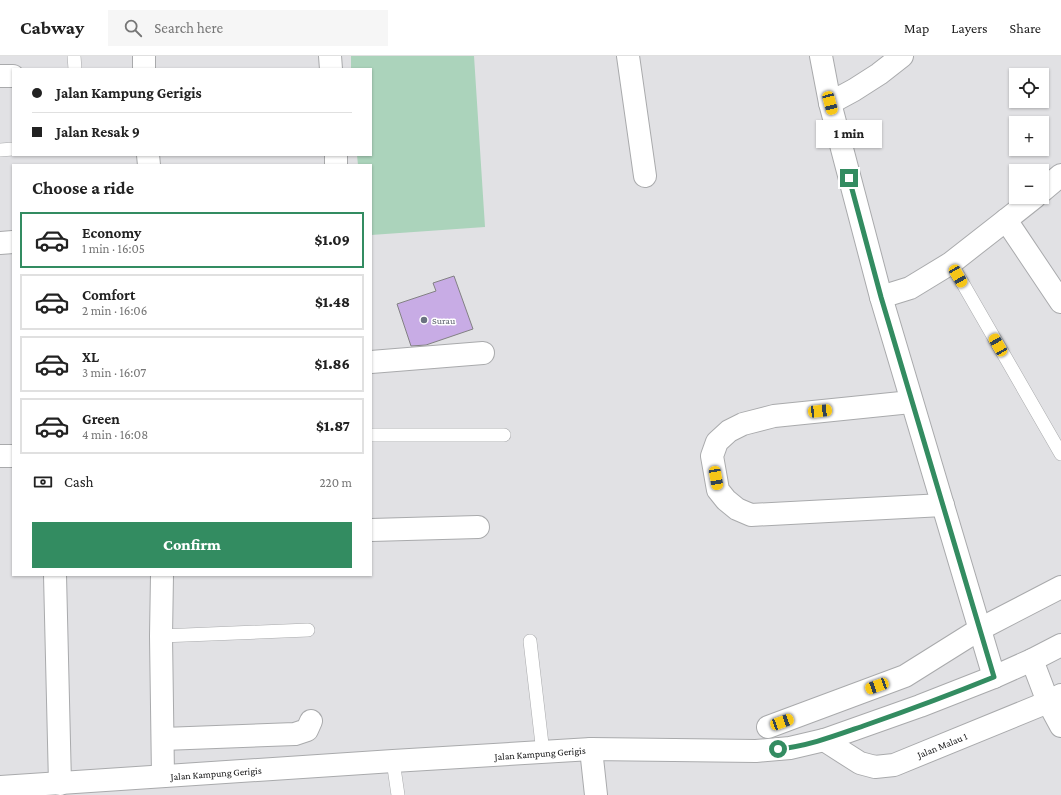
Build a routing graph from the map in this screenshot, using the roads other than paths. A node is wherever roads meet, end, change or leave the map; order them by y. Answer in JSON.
{"nodes":[{"id":1,"x":74,"y":56,"type":"edge"},
{"id":2,"x":144,"y":56,"type":"edge"},
{"id":3,"x":330,"y":56,"type":"edge"},
{"id":4,"x":628,"y":56,"type":"edge"},
{"id":5,"x":821,"y":56,"type":"edge"},
{"id":6,"x":902,"y":56,"type":"edge"},
{"id":7,"x":75,"y":68,"type":"edge"},
{"id":8,"x":144,"y":68,"type":"edge"},
{"id":9,"x":331,"y":68,"type":"edge"},
{"id":10,"x":0,"y":76,"type":"edge"},
{"id":11,"x":12,"y":76,"type":"edge"},
{"id":12,"x":830,"y":103,"type":"junction"},
{"id":13,"x":12,"y":149,"type":"edge"},
{"id":14,"x":0,"y":150,"type":"edge"},
{"id":15,"x":1061,"y":175,"type":"edge"},
{"id":16,"x":645,"y":176,"type":"dead end"},
{"id":17,"x":1049,"y":185,"type":"edge"},
{"id":18,"x":1026,"y":204,"type":"edge"},
{"id":19,"x":1006,"y":220,"type":"junction"},
{"id":20,"x":12,"y":242,"type":"edge"},
{"id":21,"x":0,"y":243,"type":"edge"},
{"id":22,"x":951,"y":263,"type":"junction"},
{"id":23,"x":1057,"y":288,"type":"edge"},
{"id":24,"x":881,"y":297,"type":"junction"},
{"id":25,"x":484,"y":353,"type":"dead end"},
{"id":26,"x":372,"y":362,"type":"edge"},
{"id":27,"x":911,"y":402,"type":"junction"},
{"id":28,"x":372,"y":435,"type":"edge"},
{"id":29,"x":504,"y":435,"type":"dead end"},
{"id":30,"x":1061,"y":454,"type":"edge"},
{"id":31,"x":0,"y":456,"type":"edge"},
{"id":32,"x":12,"y":456,"type":"edge"},
{"id":33,"x":943,"y":505,"type":"junction"},
{"id":34,"x":478,"y":527,"type":"dead end"},
{"id":35,"x":372,"y":530,"type":"edge"},
{"id":36,"x":55,"y":576,"type":"edge"},
{"id":37,"x":162,"y":576,"type":"edge"},
{"id":38,"x":1061,"y":586,"type":"edge"},
{"id":39,"x":980,"y":629,"type":"junction"},
{"id":40,"x":308,"y":630,"type":"dead end"},
{"id":41,"x":161,"y":636,"type":"junction"},
{"id":42,"x":530,"y":641,"type":"dead end"},
{"id":43,"x":1061,"y":645,"type":"edge"},
{"id":44,"x":1032,"y":660,"type":"junction"},
{"id":45,"x":994,"y":677,"type":"junction"},
{"id":46,"x":1055,"y":698,"type":"edge"},
{"id":47,"x":311,"y":721,"type":"dead end"},
{"id":48,"x":1061,"y":726,"type":"edge"},
{"id":49,"x":768,"y":727,"type":"dead end"},
{"id":50,"x":163,"y":738,"type":"junction"},
{"id":51,"x":824,"y":740,"type":"junction"},
{"id":52,"x":591,"y":749,"type":"junction"},
{"id":53,"x":543,"y":753,"type":"junction"},
{"id":54,"x":393,"y":761,"type":"junction"},
{"id":55,"x":163,"y":776,"type":"junction"},
{"id":56,"x":60,"y":784,"type":"junction"},
{"id":57,"x":0,"y":787,"type":"edge"},
{"id":58,"x":89,"y":788,"type":"edge"},
{"id":59,"x":398,"y":795,"type":"edge"},
{"id":60,"x":596,"y":795,"type":"edge"}],
"edges":[{"from":1,"to":7,"type":"lane"},
{"from":2,"to":8,"type":"street"},
{"from":3,"to":9,"type":"street"},
{"from":4,"to":16,"type":"street"},
{"from":5,"to":12,"type":"street"},
{"from":6,"to":12,"type":"street"},
{"from":10,"to":11,"type":"street"},
{"from":12,"to":24,"type":"street"},
{"from":13,"to":14,"type":"lane"},
{"from":15,"to":17,"type":"street"},
{"from":18,"to":19,"type":"street"},
{"from":19,"to":22,"type":"street"},
{"from":19,"to":23,"type":"street"},
{"from":20,"to":21,"type":"street"},
{"from":22,"to":24,"type":"street"},
{"from":22,"to":30,"type":"lane"},
{"from":24,"to":27,"type":"street"},
{"from":25,"to":26,"type":"street"},
{"from":27,"to":33,"type":"street"},
{"from":27,"to":33,"type":"street"},
{"from":28,"to":29,"type":"lane"},
{"from":31,"to":32,"type":"street"},
{"from":33,"to":39,"type":"street"},
{"from":34,"to":35,"type":"street"},
{"from":36,"to":56,"type":"street"},
{"from":37,"to":41,"type":"street"},
{"from":38,"to":39,"type":"street"},
{"from":39,"to":45,"type":"street"},
{"from":39,"to":49,"type":"street"},
{"from":40,"to":41,"type":"lane"},
{"from":41,"to":50,"type":"street"},
{"from":42,"to":53,"type":"lane"},
{"from":43,"to":44,"type":"street","name":"Jalan Kampung Gerigis"},
{"from":44,"to":45,"type":"street","name":"Jalan Kampung Gerigis"},
{"from":44,"to":46,"type":"street"},
{"from":45,"to":51,"type":"street","name":"Jalan Kampung Gerigis"},
{"from":46,"to":48,"type":"street"},
{"from":46,"to":51,"type":"street","name":"Jalan Malau 1"},
{"from":47,"to":50,"type":"street"},
{"from":50,"to":55,"type":"street"},
{"from":51,"to":52,"type":"street","name":"Jalan Kampung Gerigis"},
{"from":52,"to":53,"type":"street","name":"Jalan Kampung Gerigis"},
{"from":52,"to":60,"type":"street"},
{"from":53,"to":54,"type":"street","name":"Jalan Kampung Gerigis"},
{"from":54,"to":55,"type":"street","name":"Jalan Kampung Gerigis"},
{"from":54,"to":59,"type":"lane"},
{"from":55,"to":58,"type":"street","name":"Jalan Kampung Gerigis"},
{"from":56,"to":57,"type":"street","name":"Jalan Kampung Gerigis"},
{"from":56,"to":58,"type":"street","name":"Jalan Kampung Gerigis"}]}
